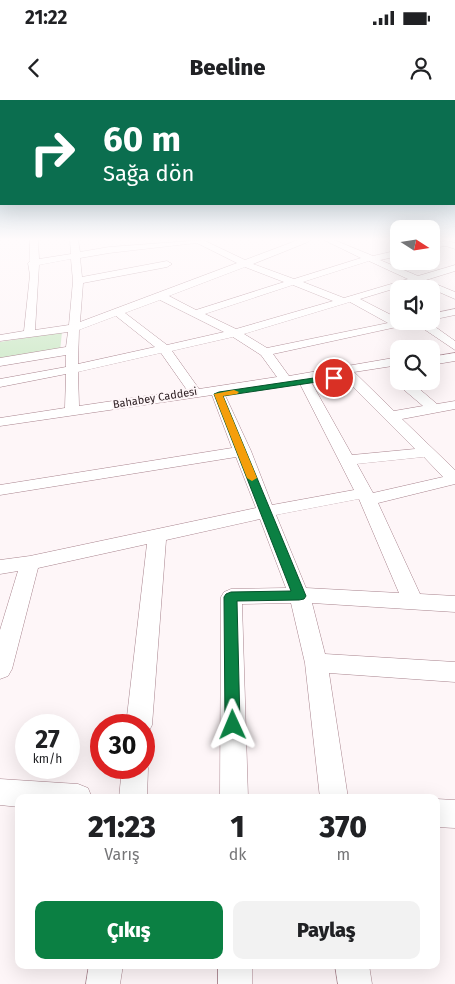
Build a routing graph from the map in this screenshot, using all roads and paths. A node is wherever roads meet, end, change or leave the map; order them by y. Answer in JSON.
{"nodes":[{"id":1,"x":34,"y":281,"type":"edge"},
{"id":2,"x":78,"y":281,"type":"edge"},
{"id":3,"x":191,"y":281,"type":"edge"},
{"id":4,"x":409,"y":281,"type":"edge"},
{"id":5,"x":421,"y":281,"type":"edge"},
{"id":6,"x":296,"y":282,"type":"joint"},
{"id":7,"x":160,"y":296,"type":"junction"},
{"id":8,"x":455,"y":296,"type":"edge"},
{"id":9,"x":347,"y":300,"type":"junction"},
{"id":10,"x":117,"y":312,"type":"junction"},
{"id":11,"x":455,"y":312,"type":"edge"},
{"id":12,"x":196,"y":314,"type":"junction"},
{"id":13,"x":440,"y":315,"type":"edge"},
{"id":14,"x":390,"y":316,"type":"edge"},
{"id":15,"x":390,"y":325,"type":"edge"},
{"id":16,"x":75,"y":328,"type":"junction"},
{"id":17,"x":432,"y":330,"type":"edge"},
{"id":18,"x":235,"y":333,"type":"junction"},
{"id":19,"x":29,"y":334,"type":"junction"},
{"id":20,"x":0,"y":338,"type":"edge"},
{"id":21,"x":455,"y":346,"type":"edge"},
{"id":22,"x":164,"y":348,"type":"junction"},
{"id":23,"x":72,"y":350,"type":"junction"},
{"id":24,"x":455,"y":351,"type":"edge"},
{"id":25,"x":264,"y":352,"type":"junction"},
{"id":26,"x":440,"y":354,"type":"edge"},
{"id":27,"x":455,"y":357,"type":"edge"},
{"id":28,"x":440,"y":360,"type":"edge"},
{"id":29,"x":0,"y":362,"type":"edge"},
{"id":30,"x":390,"y":366,"type":"edge"},
{"id":31,"x":390,"y":366,"type":"edge"},
{"id":32,"x":72,"y":369,"type":"junction"},
{"id":33,"x":349,"y":375,"type":"junction"},
{"id":34,"x":286,"y":380,"type":"junction"},
{"id":35,"x":305,"y":382,"type":"junction"},
{"id":36,"x":0,"y":383,"type":"edge"},
{"id":37,"x":412,"y":390,"type":"edge"},
{"id":38,"x":195,"y":392,"type":"junction"},
{"id":39,"x":219,"y":394,"type":"junction"},
{"id":40,"x":455,"y":405,"type":"edge"},
{"id":41,"x":434,"y":409,"type":"junction"},
{"id":42,"x":72,"y":411,"type":"junction"},
{"id":43,"x":392,"y":416,"type":"junction"},
{"id":44,"x":0,"y":422,"type":"edge"},
{"id":45,"x":0,"y":428,"type":"edge"},
{"id":46,"x":243,"y":451,"type":"junction"},
{"id":47,"x":429,"y":452,"type":"junction"},
{"id":48,"x":347,"y":460,"type":"junction"},
{"id":49,"x":455,"y":479,"type":"edge"},
{"id":50,"x":0,"y":490,"type":"edge"},
{"id":51,"x":367,"y":496,"type":"junction"},
{"id":52,"x":265,"y":512,"type":"junction"},
{"id":53,"x":157,"y":536,"type":"junction"},
{"id":54,"x":30,"y":563,"type":"junction"},
{"id":55,"x":0,"y":567,"type":"edge"},
{"id":56,"x":299,"y":596,"type":"junction"},
{"id":57,"x":414,"y":603,"type":"junction"},
{"id":58,"x":455,"y":604,"type":"edge"},
{"id":59,"x":316,"y":663,"type":"junction"},
{"id":60,"x":0,"y":669,"type":"edge"},
{"id":61,"x":455,"y":672,"type":"edge"},
{"id":62,"x":140,"y":714,"type":"edge"},
{"id":63,"x":135,"y":779,"type":"edge"},
{"id":64,"x":0,"y":792,"type":"edge"},
{"id":65,"x":26,"y":794,"type":"edge"},
{"id":66,"x":133,"y":794,"type":"edge"},
{"id":67,"x":234,"y":794,"type":"edge"},
{"id":68,"x":333,"y":794,"type":"edge"},
{"id":69,"x":440,"y":813,"type":"edge"},
{"id":70,"x":455,"y":814,"type":"edge"},
{"id":71,"x":105,"y":969,"type":"edge"},
{"id":72,"x":235,"y":969,"type":"edge"},
{"id":73,"x":352,"y":969,"type":"edge"},
{"id":74,"x":103,"y":984,"type":"edge"},
{"id":75,"x":235,"y":984,"type":"edge"},
{"id":76,"x":354,"y":984,"type":"edge"}],
"edges":[{"from":1,"to":19,"type":"street"},
{"from":2,"to":16,"type":"street"},
{"from":3,"to":7,"type":"street"},
{"from":4,"to":9,"type":"street"},
{"from":5,"to":8,"type":"street"},
{"from":6,"to":9,"type":"street"},
{"from":6,"to":12,"type":"street"},
{"from":7,"to":10,"type":"street"},
{"from":7,"to":12,"type":"street"},
{"from":9,"to":14,"type":"street"},
{"from":9,"to":18,"type":"street"},
{"from":10,"to":16,"type":"street"},
{"from":10,"to":22,"type":"street"},
{"from":11,"to":13,"type":"street"},
{"from":12,"to":18,"type":"street"},
{"from":15,"to":25,"type":"street"},
{"from":16,"to":19,"type":"street"},
{"from":16,"to":23,"type":"street"},
{"from":17,"to":21,"type":"street"},
{"from":18,"to":22,"type":"street"},
{"from":18,"to":25,"type":"street"},
{"from":19,"to":20,"type":"street"},
{"from":22,"to":32,"type":"street"},
{"from":22,"to":38,"type":"street"},
{"from":23,"to":29,"type":"street"},
{"from":23,"to":32,"type":"street"},
{"from":24,"to":26,"type":"street"},
{"from":25,"to":34,"type":"street"},
{"from":27,"to":28,"type":"street"},
{"from":30,"to":34,"type":"street","name":"Bahabey Caddesi"},
{"from":31,"to":33,"type":"street","name":"Bahabey Caddesi"},
{"from":32,"to":36,"type":"street"},
{"from":32,"to":42,"type":"street"},
{"from":33,"to":35,"type":"street","name":"Bahabey Caddesi"},
{"from":33,"to":43,"type":"street"},
{"from":34,"to":38,"type":"street","name":"Bahabey Caddesi"},
{"from":35,"to":39,"type":"street","name":"Bahabey Caddesi"},
{"from":35,"to":48,"type":"street"},
{"from":37,"to":41,"type":"street"},
{"from":38,"to":42,"type":"street","name":"Bahabey Caddesi"},
{"from":39,"to":45,"type":"street","name":"Bahabey Caddesi"},
{"from":39,"to":46,"type":"street"},
{"from":40,"to":41,"type":"street"},
{"from":41,"to":43,"type":"street"},
{"from":42,"to":44,"type":"street","name":"Bahabey Caddesi"},
{"from":43,"to":47,"type":"street"},
{"from":46,"to":50,"type":"street"},
{"from":46,"to":52,"type":"street"},
{"from":47,"to":48,"type":"street"},
{"from":47,"to":49,"type":"street"},
{"from":48,"to":51,"type":"street"},
{"from":49,"to":51,"type":"street"},
{"from":51,"to":52,"type":"street"},
{"from":51,"to":57,"type":"street"},
{"from":52,"to":53,"type":"street"},
{"from":52,"to":56,"type":"street"},
{"from":53,"to":54,"type":"street"},
{"from":53,"to":62,"type":"street"},
{"from":54,"to":55,"type":"street"},
{"from":54,"to":60,"type":"street"},
{"from":56,"to":57,"type":"street"},
{"from":56,"to":59,"type":"street"},
{"from":56,"to":67,"type":"street"},
{"from":57,"to":58,"type":"street"},
{"from":59,"to":61,"type":"street"},
{"from":59,"to":68,"type":"street"},
{"from":63,"to":66,"type":"street"},
{"from":64,"to":65,"type":"street"},
{"from":69,"to":70,"type":"street"},
{"from":71,"to":74,"type":"street"},
{"from":72,"to":75,"type":"street"},
{"from":73,"to":76,"type":"street"}]}
